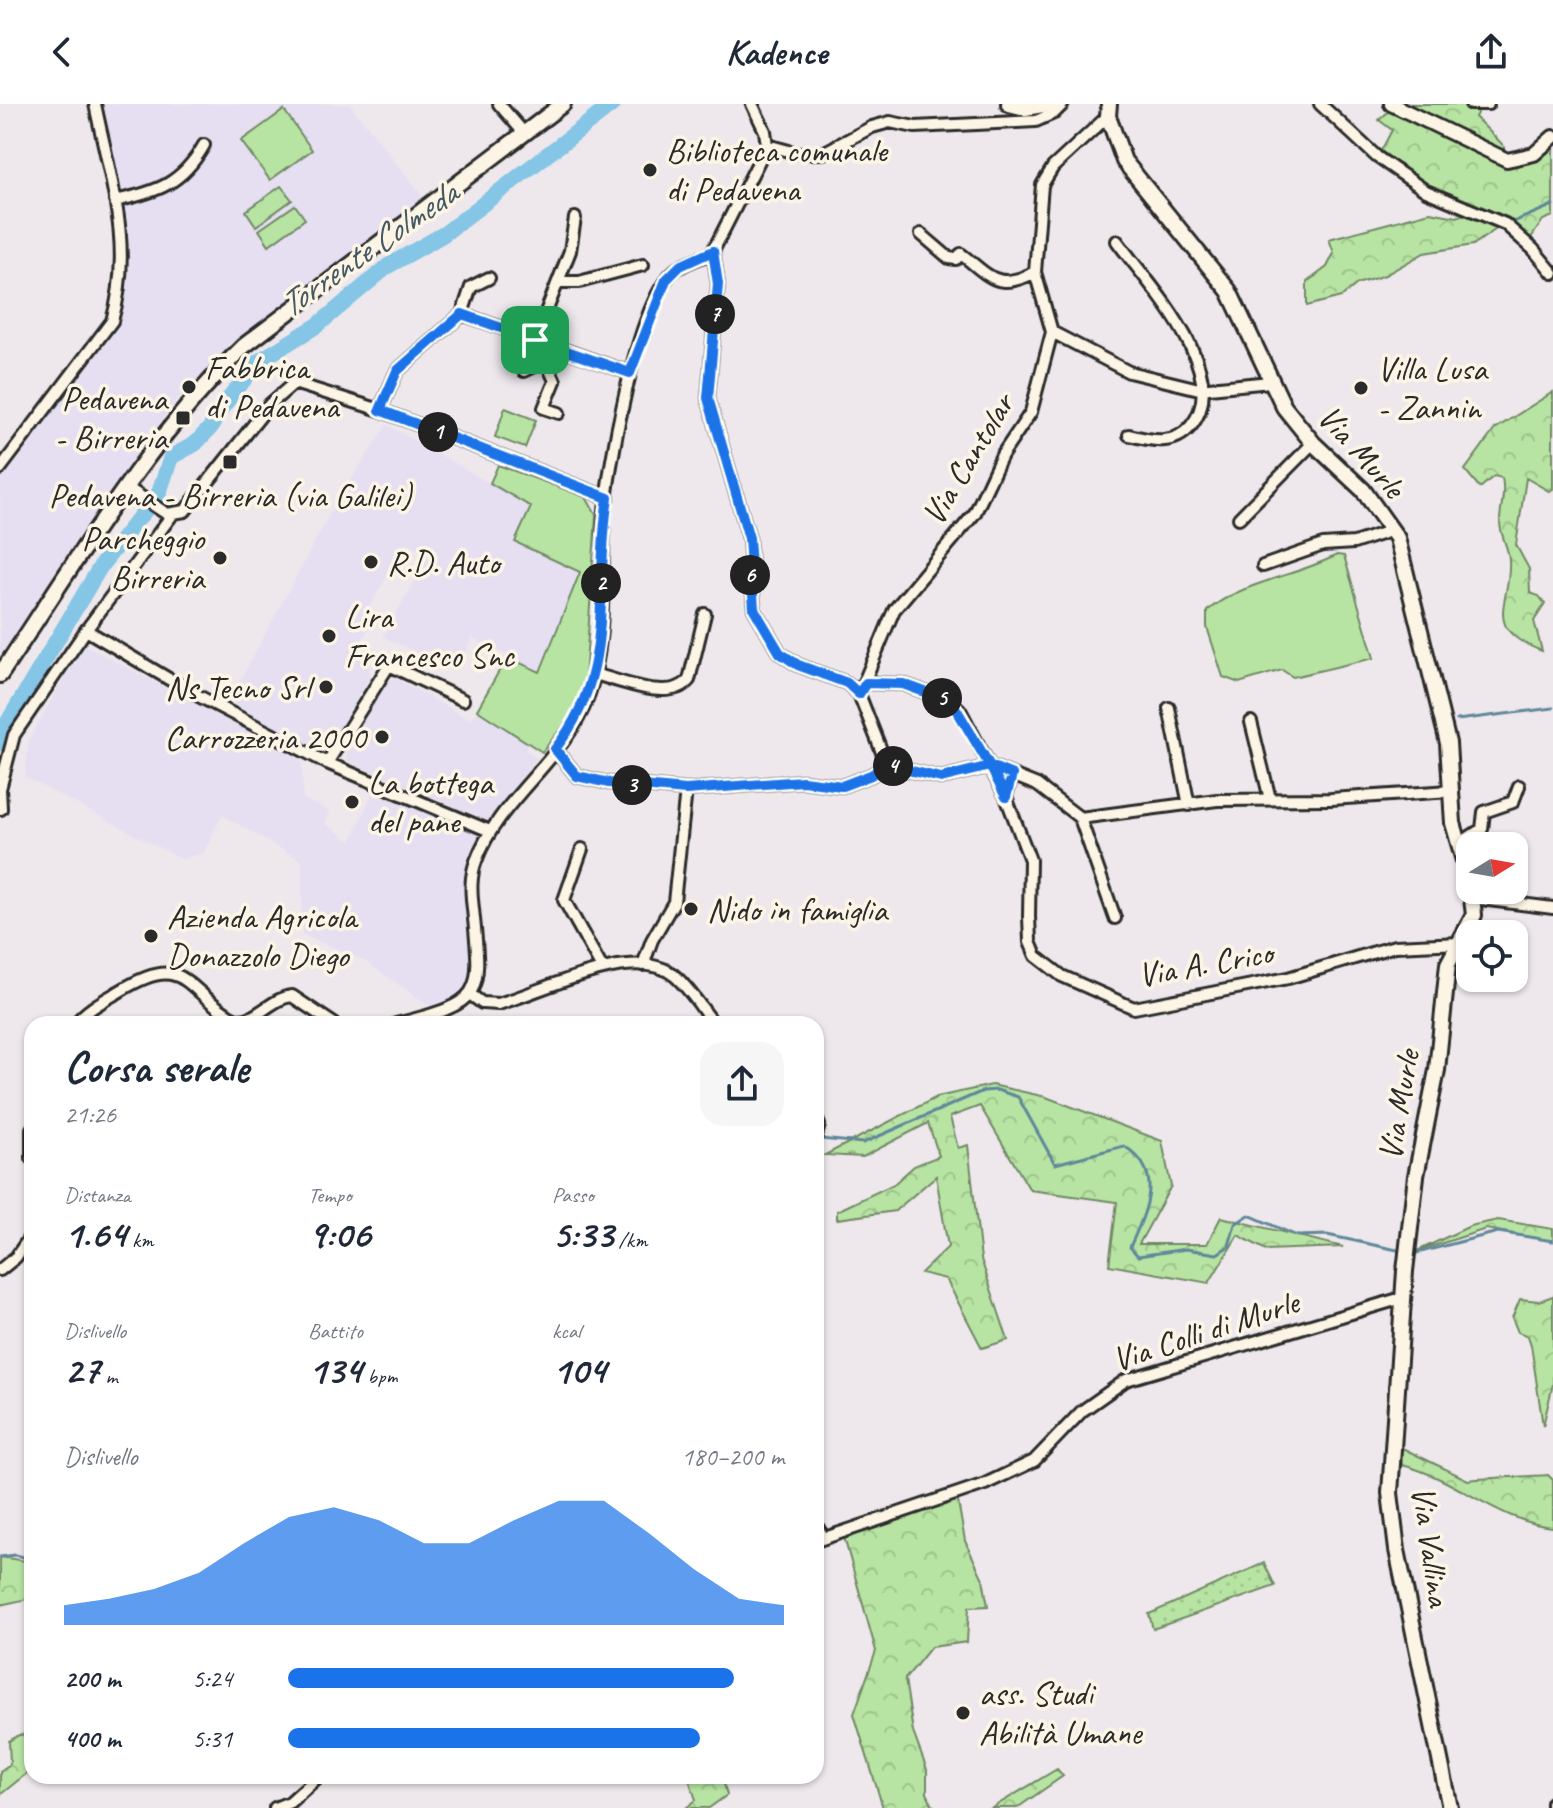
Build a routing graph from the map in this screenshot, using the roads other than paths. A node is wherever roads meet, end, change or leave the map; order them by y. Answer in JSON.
{"nodes":[{"id":1,"x":95,"y":104,"type":"edge"},
{"id":2,"x":499,"y":104,"type":"edge"},
{"id":3,"x":563,"y":104,"type":"edge"},
{"id":4,"x":752,"y":104,"type":"edge"},
{"id":5,"x":1009,"y":104,"type":"edge"},
{"id":6,"x":1049,"y":104,"type":"edge"},
{"id":7,"x":1063,"y":104,"type":"edge"},
{"id":8,"x":1320,"y":104,"type":"edge"},
{"id":9,"x":1391,"y":104,"type":"edge"},
{"id":10,"x":1471,"y":104,"type":"edge"},
{"id":11,"x":1488,"y":104,"type":"edge"},
{"id":12,"x":1108,"y":110,"type":"edge"},
{"id":13,"x":524,"y":133,"type":"junction"},
{"id":14,"x":1553,"y":137,"type":"edge"},
{"id":15,"x":204,"y":145,"type":"dead end"},
{"id":16,"x":767,"y":145,"type":"junction"},
{"id":17,"x":115,"y":201,"type":"junction"},
{"id":18,"x":575,"y":218,"type":"dead end"},
{"id":19,"x":921,"y":234,"type":"dead end"},
{"id":20,"x":1117,"y":241,"type":"dead end"},
{"id":21,"x":713,"y":251,"type":"junction"},
{"id":22,"x":643,"y":265,"type":"dead end"},
{"id":23,"x":1035,"y":266,"type":"junction"},
{"id":24,"x":1553,"y":273,"type":"edge"},
{"id":25,"x":489,"y":278,"type":"dead end"},
{"id":26,"x":558,"y":282,"type":"junction"},
{"id":27,"x":462,"y":314,"type":"junction"},
{"id":28,"x":1052,"y":332,"type":"junction"},
{"id":29,"x":535,"y":340,"type":"junction"},
{"id":30,"x":566,"y":351,"type":"junction"},
{"id":31,"x":546,"y":361,"type":"junction"},
{"id":32,"x":524,"y":371,"type":"dead end"},
{"id":33,"x":630,"y":373,"type":"junction"},
{"id":34,"x":1270,"y":382,"type":"junction"},
{"id":35,"x":1204,"y":388,"type":"junction"},
{"id":36,"x":380,"y":410,"type":"junction"},
{"id":37,"x":559,"y":413,"type":"dead end"},
{"id":38,"x":1129,"y":435,"type":"dead end"},
{"id":39,"x":1313,"y":443,"type":"junction"},
{"id":40,"x":0,"y":469,"type":"edge"},
{"id":41,"x":132,"y":491,"type":"junction"},
{"id":42,"x":608,"y":498,"type":"junction"},
{"id":43,"x":168,"y":514,"type":"junction"},
{"id":44,"x":1239,"y":518,"type":"dead end"},
{"id":45,"x":1393,"y":530,"type":"junction"},
{"id":46,"x":1263,"y":566,"type":"dead end"},
{"id":47,"x":705,"y":614,"type":"dead end"},
{"id":48,"x":86,"y":630,"type":"junction"},
{"id":49,"x":594,"y":674,"type":"junction"},
{"id":50,"x":0,"y":675,"type":"edge"},
{"id":51,"x":866,"y":683,"type":"junction"},
{"id":52,"x":859,"y":694,"type":"junction"},
{"id":53,"x":463,"y":700,"type":"dead end"},
{"id":54,"x":1169,"y":708,"type":"dead end"},
{"id":55,"x":1251,"y":722,"type":"dead end"},
{"id":56,"x":555,"y":749,"type":"junction"},
{"id":57,"x":327,"y":763,"type":"junction"},
{"id":58,"x":887,"y":765,"type":"junction"},
{"id":59,"x":990,"y":766,"type":"junction"},
{"id":60,"x":1012,"y":775,"type":"junction"},
{"id":61,"x":1519,"y":786,"type":"dead end"},
{"id":62,"x":686,"y":790,"type":"junction"},
{"id":63,"x":1451,"y":791,"type":"junction"},
{"id":64,"x":1006,"y":797,"type":"junction"},
{"id":65,"x":1270,"y":799,"type":"junction"},
{"id":66,"x":1189,"y":805,"type":"junction"},
{"id":67,"x":1,"y":809,"type":"edge"},
{"id":68,"x":1080,"y":818,"type":"junction"},
{"id":69,"x":490,"y":831,"type":"junction"},
{"id":70,"x":1477,"y":832,"type":"edge"},
{"id":71,"x":1456,"y":834,"type":"edge"},
{"id":72,"x":582,"y":849,"type":"dead end"},
{"id":73,"x":1528,"y":904,"type":"edge"},
{"id":74,"x":1553,"y":908,"type":"edge"},
{"id":75,"x":1115,"y":918,"type":"dead end"},
{"id":76,"x":1456,"y":943,"type":"edge"},
{"id":77,"x":1456,"y":950,"type":"edge"},
{"id":78,"x":643,"y":965,"type":"junction"},
{"id":79,"x":602,"y":968,"type":"junction"},
{"id":80,"x":471,"y":995,"type":"junction"},
{"id":81,"x":82,"y":1016,"type":"edge"},
{"id":82,"x":232,"y":1016,"type":"edge"},
{"id":83,"x":253,"y":1016,"type":"edge"},
{"id":84,"x":322,"y":1016,"type":"edge"},
{"id":85,"x":423,"y":1016,"type":"edge"},
{"id":86,"x":707,"y":1016,"type":"edge"},
{"id":87,"x":24,"y":1246,"type":"edge"},
{"id":88,"x":0,"y":1270,"type":"edge"},
{"id":89,"x":1403,"y":1288,"type":"junction"},
{"id":90,"x":824,"y":1539,"type":"edge"},
{"id":91,"x":310,"y":1784,"type":"edge"},
{"id":92,"x":275,"y":1808,"type":"edge"},
{"id":93,"x":1450,"y":1808,"type":"edge"}],
"edges":[{"from":1,"to":17,"type":"street"},
{"from":2,"to":13,"type":"street"},
{"from":3,"to":13,"type":"main road"},
{"from":4,"to":16,"type":"street"},
{"from":5,"to":6,"type":"main road"},
{"from":7,"to":16,"type":"street"},
{"from":8,"to":24,"type":"street"},
{"from":9,"to":14,"type":"street"},
{"from":10,"to":11,"type":"street"},
{"from":12,"to":23,"type":"street"},
{"from":12,"to":34,"type":"main road","name":"Via Murle"},
{"from":13,"to":41,"type":"main road"},
{"from":15,"to":17,"type":"street"},
{"from":16,"to":21,"type":"street"},
{"from":17,"to":40,"type":"street"},
{"from":18,"to":26,"type":"street"},
{"from":19,"to":23,"type":"street"},
{"from":20,"to":35,"type":"street"},
{"from":21,"to":33,"type":"street"},
{"from":21,"to":52,"type":"street"},
{"from":22,"to":26,"type":"street"},
{"from":23,"to":28,"type":"street"},
{"from":25,"to":27,"type":"street"},
{"from":26,"to":29,"type":"street"},
{"from":27,"to":29,"type":"street"},
{"from":27,"to":36,"type":"street"},
{"from":28,"to":35,"type":"street"},
{"from":28,"to":51,"type":"street","name":"Via Cantolar"},
{"from":29,"to":30,"type":"street"},
{"from":30,"to":31,"type":"street"},
{"from":30,"to":33,"type":"street"},
{"from":31,"to":32,"type":"street"},
{"from":31,"to":37,"type":"street"},
{"from":33,"to":42,"type":"street"},
{"from":34,"to":35,"type":"street"},
{"from":34,"to":39,"type":"main road","name":"Via Murle"},
{"from":35,"to":38,"type":"street"},
{"from":36,"to":42,"type":"street"},
{"from":36,"to":43,"type":"street"},
{"from":39,"to":44,"type":"street"},
{"from":39,"to":45,"type":"main road","name":"Via Murle"},
{"from":41,"to":43,"type":"street"},
{"from":41,"to":50,"type":"main road"},
{"from":42,"to":49,"type":"street"},
{"from":43,"to":48,"type":"street"},
{"from":45,"to":46,"type":"street"},
{"from":45,"to":63,"type":"main road","name":"Via Murle"},
{"from":47,"to":49,"type":"street"},
{"from":48,"to":57,"type":"street"},
{"from":48,"to":67,"type":"street"},
{"from":49,"to":56,"type":"street"},
{"from":51,"to":52,"type":"street","name":"Via Cantolar"},
{"from":51,"to":59,"type":"street","name":"Via A. Crico"},
{"from":52,"to":58,"type":"street"},
{"from":53,"to":57,"type":"street"},
{"from":54,"to":66,"type":"street"},
{"from":55,"to":65,"type":"street"},
{"from":56,"to":62,"type":"street"},
{"from":56,"to":69,"type":"street"},
{"from":57,"to":69,"type":"street"},
{"from":58,"to":59,"type":"street"},
{"from":58,"to":62,"type":"street"},
{"from":59,"to":60,"type":"street"},
{"from":59,"to":64,"type":"street","name":"Via A. Crico"},
{"from":60,"to":64,"type":"street"},
{"from":60,"to":68,"type":"street"},
{"from":61,"to":70,"type":"street"},
{"from":62,"to":78,"type":"street"},
{"from":63,"to":65,"type":"street"},
{"from":63,"to":71,"type":"main road","name":"Via Murle"},
{"from":64,"to":76,"type":"street","name":"Via A. Crico"},
{"from":65,"to":66,"type":"street"},
{"from":66,"to":68,"type":"street"},
{"from":68,"to":75,"type":"street"},
{"from":69,"to":80,"type":"street"},
{"from":72,"to":79,"type":"street"},
{"from":73,"to":74,"type":"street"},
{"from":77,"to":89,"type":"main road","name":"Via Murle"},
{"from":78,"to":79,"type":"street"},
{"from":78,"to":86,"type":"street"},
{"from":79,"to":80,"type":"street"},
{"from":80,"to":85,"type":"street"},
{"from":81,"to":82,"type":"street"},
{"from":83,"to":84,"type":"street"},
{"from":87,"to":88,"type":"street"},
{"from":89,"to":90,"type":"street","name":"Via Colli di Murle"},
{"from":89,"to":93,"type":"main road","name":"Via Vallina"},
{"from":91,"to":92,"type":"street"}]}
